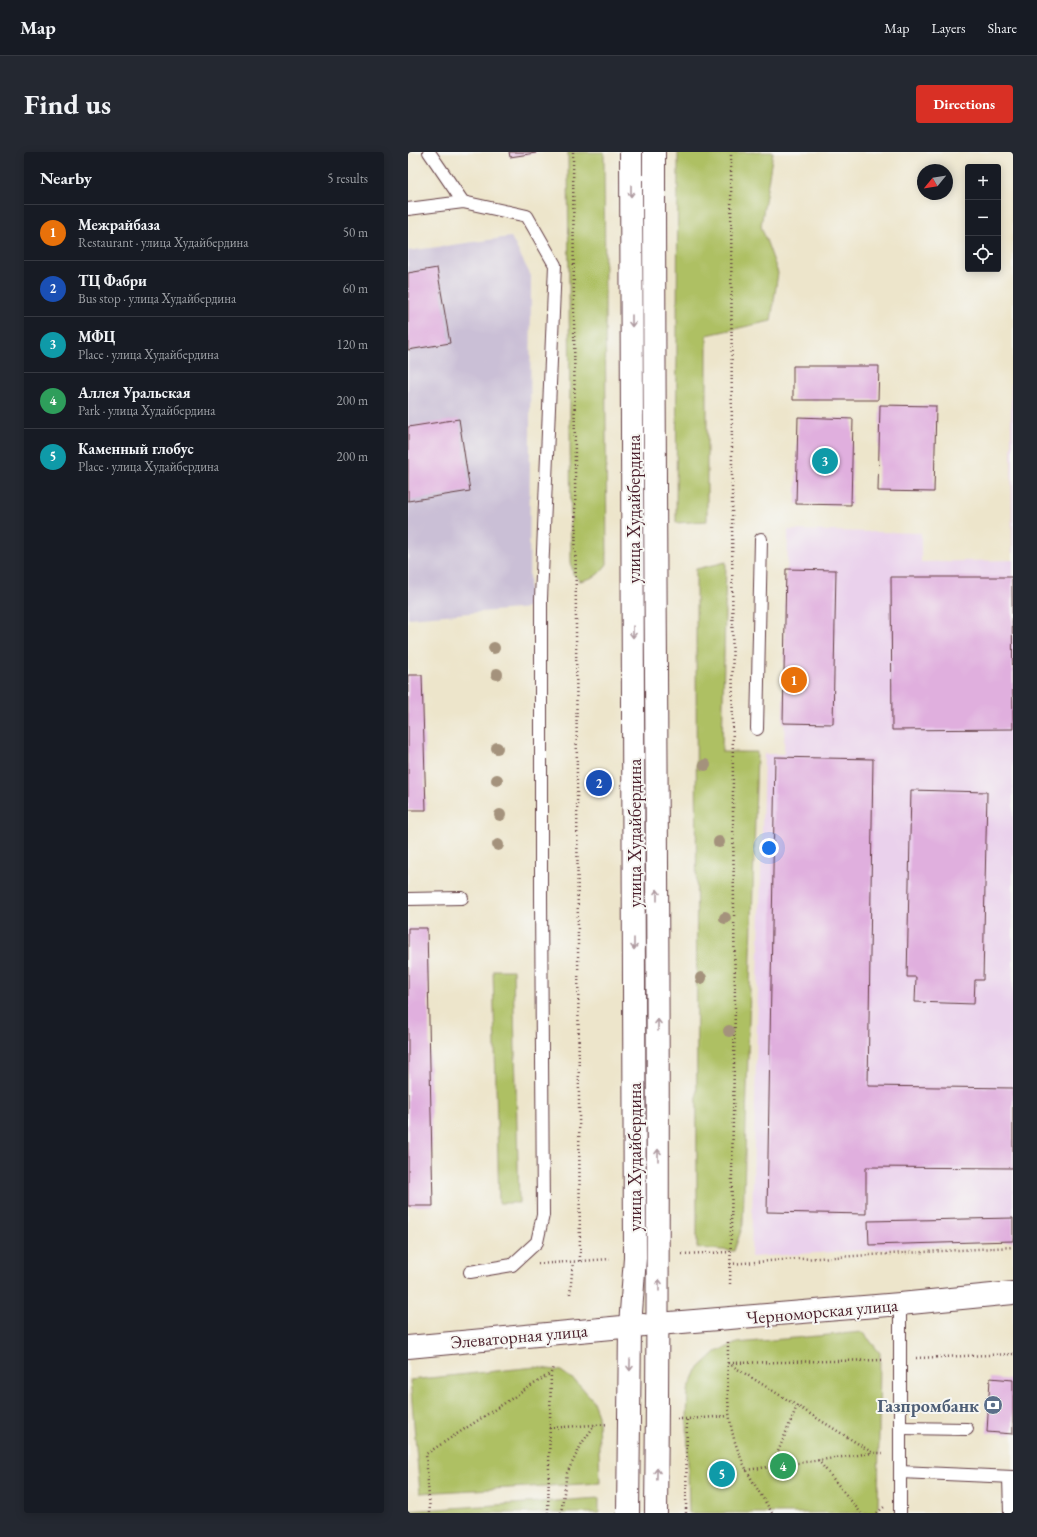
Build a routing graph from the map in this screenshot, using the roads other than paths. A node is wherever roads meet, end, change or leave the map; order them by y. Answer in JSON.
{"nodes":[{"id":1,"x":429,"y":152,"type":"edge"},
{"id":2,"x":631,"y":152,"type":"edge"},
{"id":3,"x":654,"y":152,"type":"edge"},
{"id":4,"x":463,"y":202,"type":"junction"},
{"id":5,"x":408,"y":209,"type":"edge"},
{"id":6,"x":761,"y":539,"type":"dead end"},
{"id":7,"x":757,"y":729,"type":"dead end"},
{"id":8,"x":462,"y":898,"type":"dead end"},
{"id":9,"x":408,"y":899,"type":"edge"},
{"id":10,"x":470,"y":1272,"type":"dead end"},
{"id":11,"x":1013,"y":1293,"type":"edge"},
{"id":12,"x":900,"y":1304,"type":"junction"},
{"id":13,"x":658,"y":1324,"type":"junction"},
{"id":14,"x":630,"y":1326,"type":"junction"},
{"id":15,"x":408,"y":1347,"type":"edge"},
{"id":16,"x":901,"y":1428,"type":"junction"},
{"id":17,"x":967,"y":1429,"type":"dead end"},
{"id":18,"x":900,"y":1472,"type":"junction"},
{"id":19,"x":1011,"y":1477,"type":"edge"},
{"id":20,"x":628,"y":1513,"type":"edge"},
{"id":21,"x":656,"y":1513,"type":"edge"},
{"id":22,"x":900,"y":1513,"type":"edge"},
{"id":23,"x":1010,"y":1513,"type":"edge"}],
"edges":[{"from":1,"to":4,"type":"lane"},
{"from":2,"to":14,"type":"main road","name":"улица Худайбердина","one_way":true},
{"from":13,"to":3,"type":"main road","name":"улица Худайбердина","one_way":true},
{"from":4,"to":5,"type":"lane"},
{"from":4,"to":10,"type":"lane"},
{"from":6,"to":7,"type":"lane"},
{"from":8,"to":9,"type":"lane"},
{"from":11,"to":12,"type":"main road","name":"Черноморская улица"},
{"from":12,"to":13,"type":"main road","name":"Черноморская улица"},
{"from":12,"to":16,"type":"lane"},
{"from":13,"to":14,"type":"main road","name":"Черноморская улица"},
{"from":21,"to":13,"type":"main road","name":"улица Худайбердина","one_way":true},
{"from":14,"to":15,"type":"main road","name":"Элеваторная улица"},
{"from":14,"to":20,"type":"main road","name":"улица Худайбердина","one_way":true},
{"from":16,"to":17,"type":"lane"},
{"from":16,"to":18,"type":"lane"},
{"from":18,"to":19,"type":"lane"},
{"from":18,"to":22,"type":"lane"},
{"from":19,"to":23,"type":"lane"}]}
